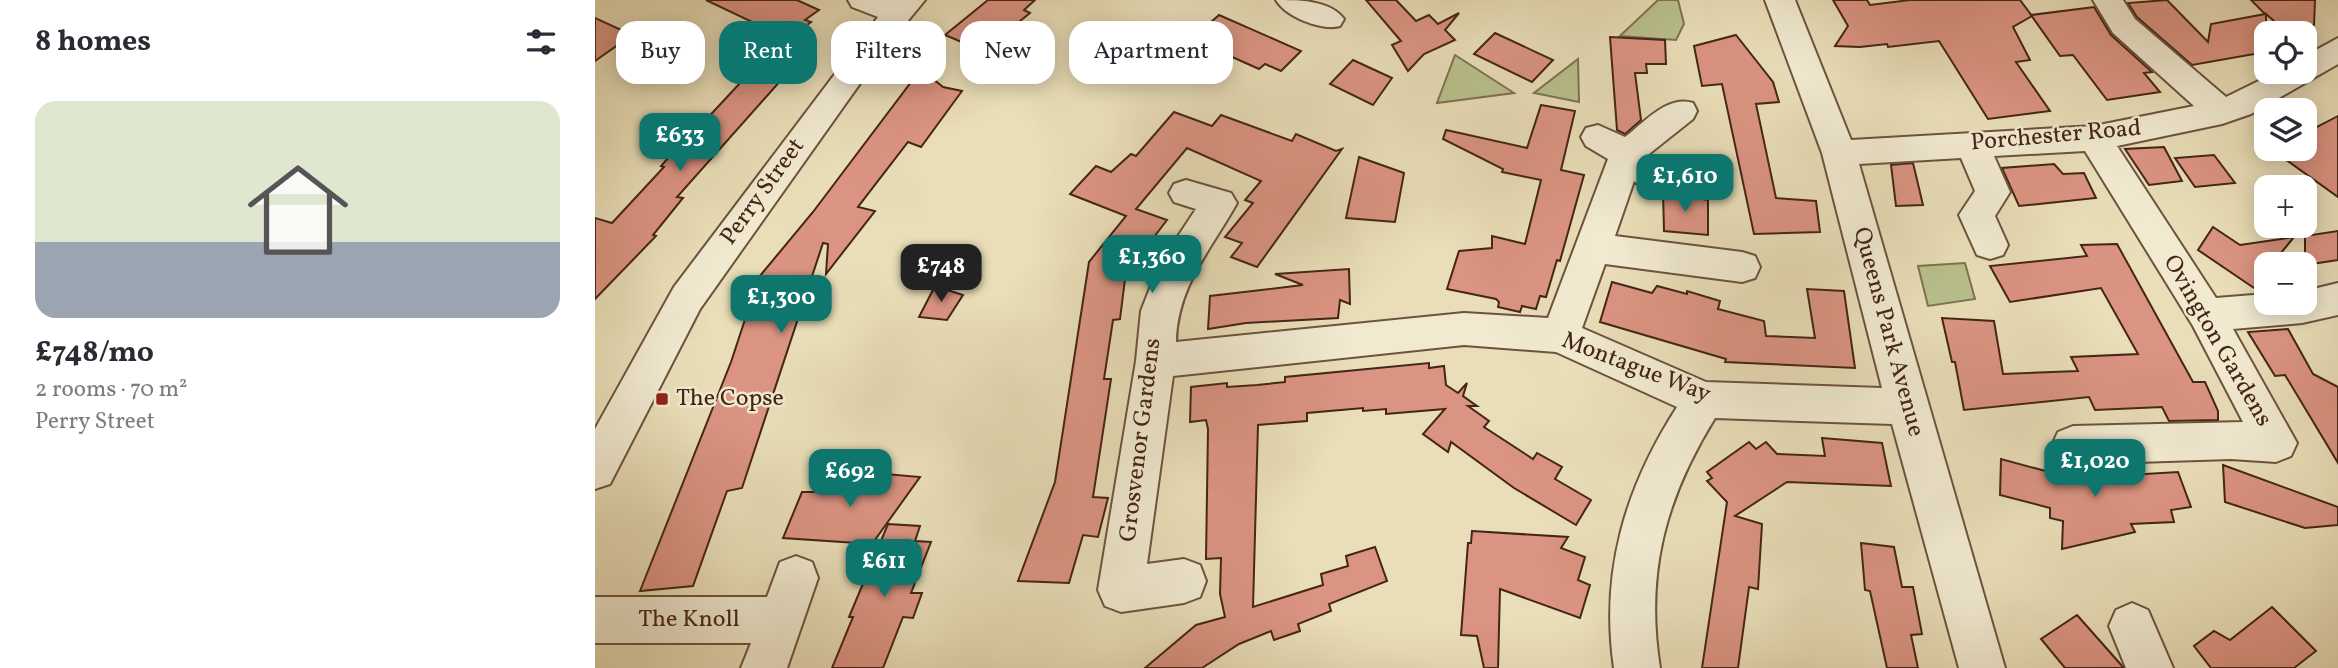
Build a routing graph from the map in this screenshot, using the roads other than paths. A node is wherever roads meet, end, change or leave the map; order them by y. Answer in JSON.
{"nodes":[{"id":1,"x":863,"y":0,"type":"edge"},
{"id":2,"x":1291,"y":0,"type":"edge"},
{"id":3,"x":1780,"y":0,"type":"edge"},
{"id":4,"x":2108,"y":0,"type":"edge"},
{"id":5,"x":904,"y":6,"type":"edge"},
{"id":6,"x":1329,"y":19,"type":"dead end"},
{"id":7,"x":2338,"y":49,"type":"edge"},
{"id":8,"x":2317,"y":63,"type":"edge"},
{"id":9,"x":2278,"y":84,"type":"edge"},
{"id":10,"x":1681,"y":110,"type":"dead end"},
{"id":11,"x":2222,"y":112,"type":"junction"},
{"id":12,"x":2094,"y":138,"type":"junction"},
{"id":13,"x":1972,"y":144,"type":"junction"},
{"id":14,"x":1613,"y":146,"type":"junction"},
{"id":15,"x":1839,"y":153,"type":"junction"},
{"id":16,"x":1654,"y":179,"type":"dead end"},
{"id":17,"x":1215,"y":196,"type":"dead end"},
{"id":18,"x":1990,"y":245,"type":"dead end"},
{"id":19,"x":1594,"y":248,"type":"junction"},
{"id":20,"x":1742,"y":267,"type":"dead end"},
{"id":21,"x":2338,"y":299,"type":"edge"},
{"id":22,"x":2206,"y":315,"type":"junction"},
{"id":23,"x":1560,"y":336,"type":"junction"},
{"id":24,"x":1156,"y":361,"type":"junction"},
{"id":25,"x":1705,"y":400,"type":"junction"},
{"id":26,"x":1907,"y":407,"type":"junction"},
{"id":27,"x":2073,"y":445,"type":"dead end"},
{"id":28,"x":595,"y":470,"type":"edge"},
{"id":29,"x":1184,"y":581,"type":"dead end"},
{"id":30,"x":595,"y":620,"type":"edge"},
{"id":31,"x":2132,"y":626,"type":"dead end"},
{"id":32,"x":764,"y":668,"type":"edge"},
{"id":33,"x":1637,"y":668,"type":"edge"},
{"id":34,"x":1982,"y":668,"type":"edge"},
{"id":35,"x":2150,"y":668,"type":"edge"}],
"edges":[{"from":1,"to":5,"type":"street"},
{"from":2,"to":6,"type":"street"},
{"from":3,"to":15,"type":"street","name":"Queens Park Avenue"},
{"from":4,"to":11,"type":"street"},
{"from":5,"to":28,"type":"street","name":"Perry Street"},
{"from":7,"to":8,"type":"street","name":"Porchester Road"},
{"from":9,"to":11,"type":"street","name":"Porchester Road"},
{"from":10,"to":14,"type":"street"},
{"from":11,"to":12,"type":"street","name":"Porchester Road"},
{"from":12,"to":13,"type":"street","name":"Porchester Road"},
{"from":12,"to":22,"type":"street","name":"Ovington Gardens"},
{"from":13,"to":15,"type":"street","name":"Porchester Road"},
{"from":13,"to":18,"type":"street"},
{"from":14,"to":16,"type":"street"},
{"from":14,"to":19,"type":"street"},
{"from":15,"to":26,"type":"street","name":"Queens Park Avenue"},
{"from":17,"to":24,"type":"street","name":"Grosvenor Gardens"},
{"from":19,"to":20,"type":"street"},
{"from":19,"to":23,"type":"street"},
{"from":21,"to":22,"type":"street"},
{"from":22,"to":27,"type":"street","name":"Ovington Gardens"},
{"from":23,"to":24,"type":"street","name":"Montague Way"},
{"from":23,"to":25,"type":"street","name":"Montague Way"},
{"from":24,"to":29,"type":"street","name":"Grosvenor Gardens"},
{"from":25,"to":26,"type":"street","name":"Montague Way"},
{"from":25,"to":33,"type":"street"},
{"from":26,"to":34,"type":"street","name":"Queens Park Avenue"},
{"from":30,"to":32,"type":"street","name":"The Knoll"},
{"from":31,"to":35,"type":"street"}]}
